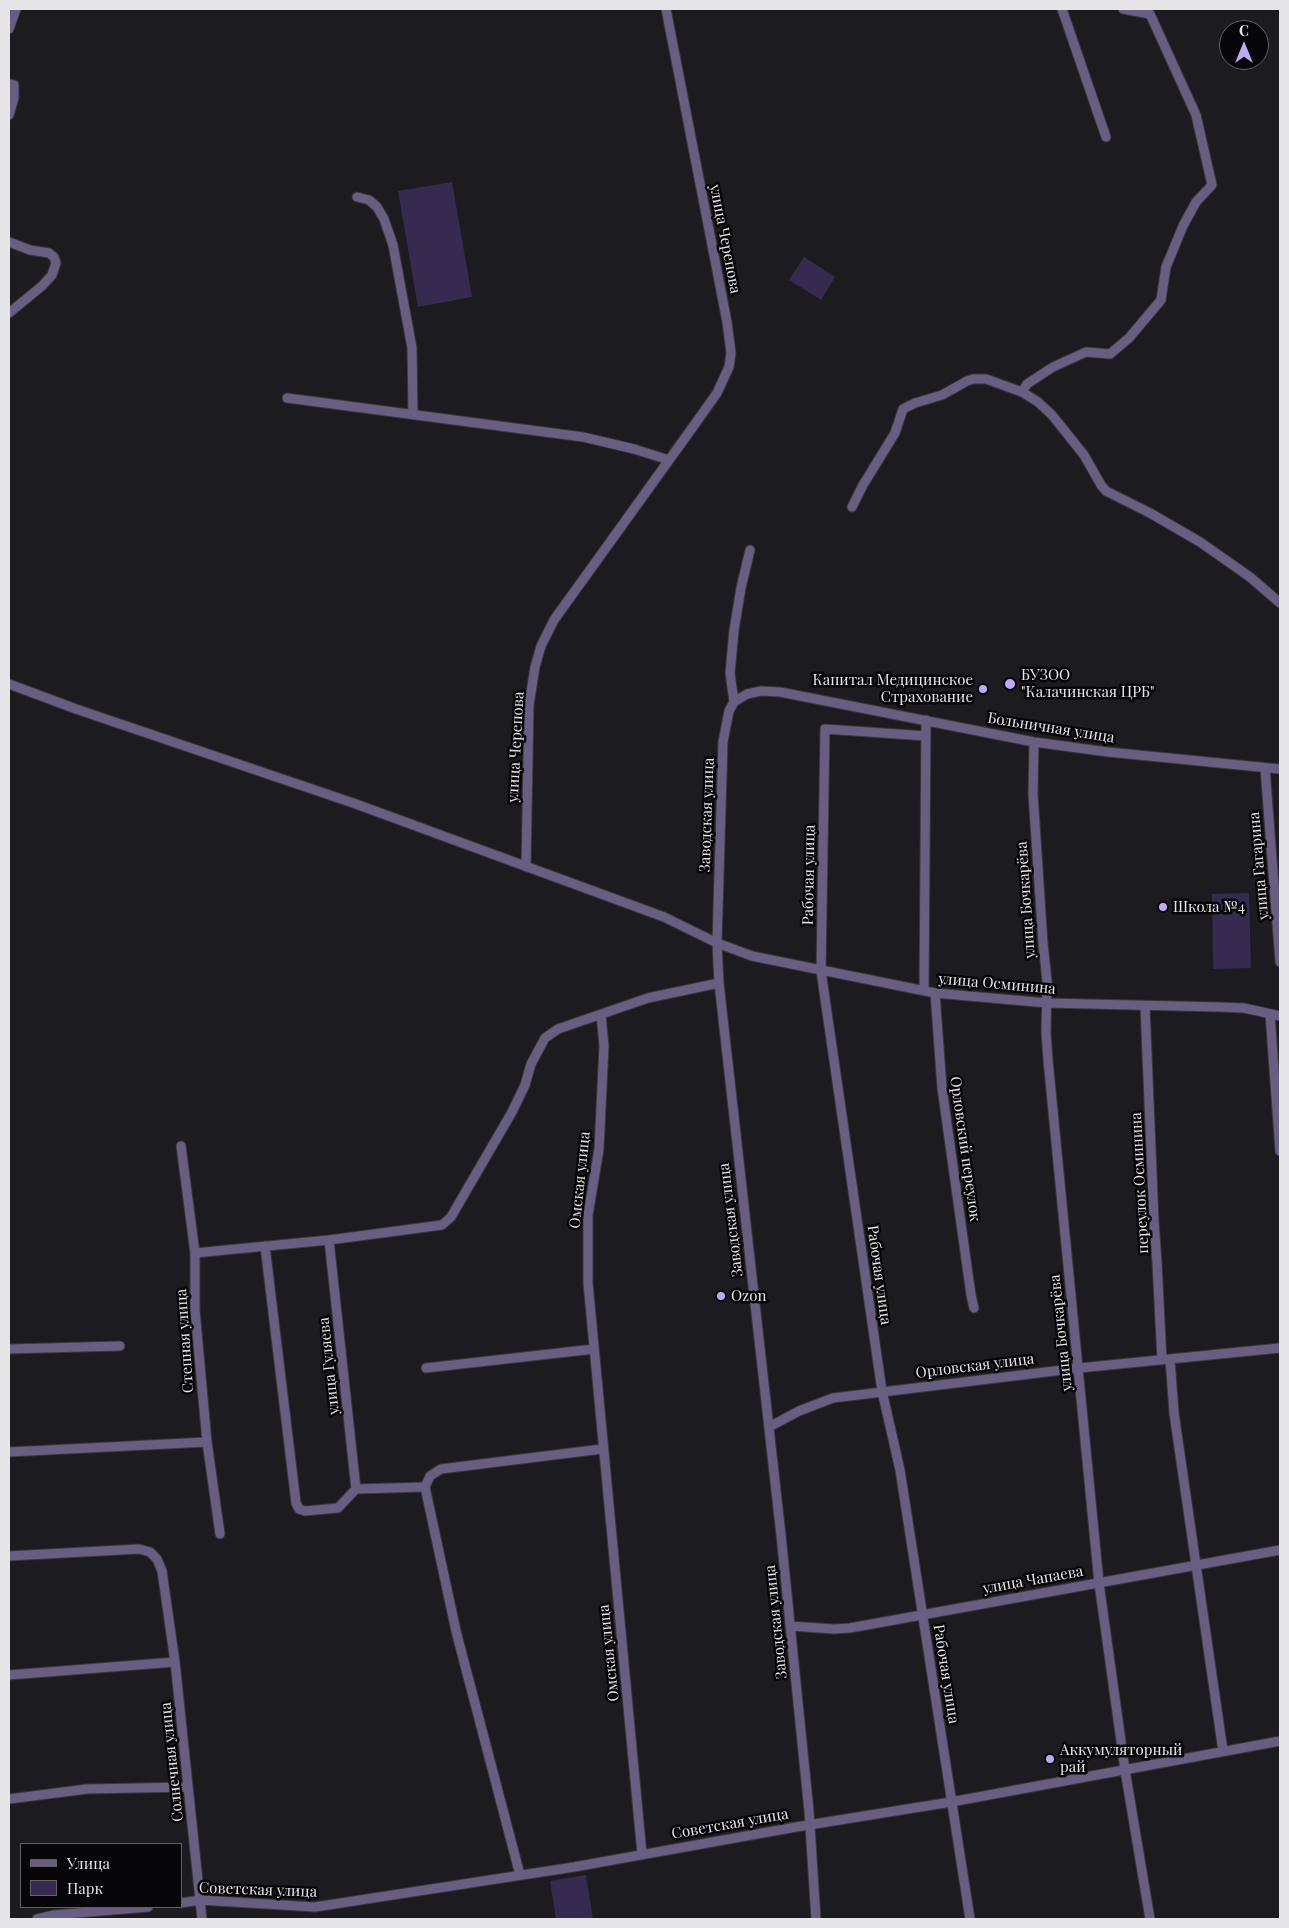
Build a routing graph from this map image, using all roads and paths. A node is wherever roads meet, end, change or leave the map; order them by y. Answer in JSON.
{"nodes":[{"id":1,"x":16,"y":9,"type":"edge"},
{"id":2,"x":666,"y":9,"type":"edge"},
{"id":3,"x":1062,"y":9,"type":"edge"},
{"id":4,"x":1123,"y":9,"type":"edge"},
{"id":5,"x":9,"y":29,"type":"edge"},
{"id":6,"x":9,"y":84,"type":"edge"},
{"id":7,"x":9,"y":115,"type":"edge"},
{"id":8,"x":1106,"y":137,"type":"dead end"},
{"id":9,"x":356,"y":197,"type":"dead end"},
{"id":10,"x":9,"y":242,"type":"edge"},
{"id":11,"x":9,"y":313,"type":"edge"},
{"id":12,"x":1022,"y":392,"type":"junction"},
{"id":13,"x":287,"y":398,"type":"dead end"},
{"id":14,"x":413,"y":414,"type":"junction"},
{"id":15,"x":669,"y":460,"type":"junction"},
{"id":16,"x":852,"y":507,"type":"dead end"},
{"id":17,"x":750,"y":550,"type":"dead end"},
{"id":18,"x":1280,"y":603,"type":"edge"},
{"id":19,"x":9,"y":684,"type":"edge"},
{"id":20,"x":734,"y":702,"type":"junction"},
{"id":21,"x":926,"y":720,"type":"junction"},
{"id":22,"x":926,"y":736,"type":"junction"},
{"id":23,"x":1034,"y":742,"type":"junction"},
{"id":24,"x":1265,"y":768,"type":"junction"},
{"id":25,"x":1280,"y":769,"type":"edge"},
{"id":26,"x":526,"y":867,"type":"junction"},
{"id":27,"x":717,"y":943,"type":"junction"},
{"id":28,"x":1280,"y":962,"type":"edge"},
{"id":29,"x":821,"y":971,"type":"junction"},
{"id":30,"x":719,"y":983,"type":"junction"},
{"id":31,"x":924,"y":991,"type":"junction"},
{"id":32,"x":935,"y":993,"type":"junction"},
{"id":33,"x":1047,"y":1003,"type":"junction"},
{"id":34,"x":1145,"y":1006,"type":"junction"},
{"id":35,"x":1270,"y":1014,"type":"junction"},
{"id":36,"x":601,"y":1015,"type":"junction"},
{"id":37,"x":1280,"y":1016,"type":"edge"},
{"id":38,"x":181,"y":1146,"type":"dead end"},
{"id":39,"x":1280,"y":1151,"type":"edge"},
{"id":40,"x":329,"y":1240,"type":"junction"},
{"id":41,"x":265,"y":1246,"type":"junction"},
{"id":42,"x":195,"y":1253,"type":"junction"},
{"id":43,"x":974,"y":1308,"type":"dead end"},
{"id":44,"x":120,"y":1346,"type":"dead end"},
{"id":45,"x":594,"y":1348,"type":"junction"},
{"id":46,"x":1280,"y":1348,"type":"edge"},
{"id":47,"x":9,"y":1349,"type":"edge"},
{"id":48,"x":1166,"y":1359,"type":"junction"},
{"id":49,"x":426,"y":1368,"type":"dead end"},
{"id":50,"x":1079,"y":1368,"type":"junction"},
{"id":51,"x":882,"y":1391,"type":"junction"},
{"id":52,"x":769,"y":1427,"type":"junction"},
{"id":53,"x":207,"y":1442,"type":"junction"},
{"id":54,"x":602,"y":1449,"type":"junction"},
{"id":55,"x":9,"y":1452,"type":"edge"},
{"id":56,"x":426,"y":1487,"type":"junction"},
{"id":57,"x":356,"y":1489,"type":"junction"},
{"id":58,"x":220,"y":1534,"type":"dead end"},
{"id":59,"x":1280,"y":1550,"type":"edge"},
{"id":60,"x":9,"y":1556,"type":"edge"},
{"id":61,"x":1197,"y":1565,"type":"junction"},
{"id":62,"x":1099,"y":1583,"type":"junction"},
{"id":63,"x":923,"y":1614,"type":"junction"},
{"id":64,"x":790,"y":1626,"type":"junction"},
{"id":65,"x":175,"y":1662,"type":"junction"},
{"id":66,"x":9,"y":1675,"type":"edge"},
{"id":67,"x":1280,"y":1740,"type":"edge"},
{"id":68,"x":1223,"y":1751,"type":"junction"},
{"id":69,"x":1124,"y":1770,"type":"junction"},
{"id":70,"x":188,"y":1787,"type":"junction"},
{"id":71,"x":9,"y":1799,"type":"edge"},
{"id":72,"x":951,"y":1802,"type":"junction"},
{"id":73,"x":810,"y":1825,"type":"junction"},
{"id":74,"x":642,"y":1854,"type":"junction"},
{"id":75,"x":520,"y":1875,"type":"junction"},
{"id":76,"x":200,"y":1900,"type":"junction"},
{"id":77,"x":182,"y":1903,"type":"edge"},
{"id":78,"x":136,"y":1908,"type":"edge"},
{"id":79,"x":36,"y":1919,"type":"edge"},
{"id":80,"x":202,"y":1919,"type":"edge"},
{"id":81,"x":816,"y":1919,"type":"edge"},
{"id":82,"x":970,"y":1919,"type":"edge"},
{"id":83,"x":1150,"y":1919,"type":"edge"}],
"edges":[{"from":1,"to":5,"type":"street"},
{"from":2,"to":15,"type":"street","name":"улица Черепова"},
{"from":3,"to":8,"type":"street"},
{"from":4,"to":12,"type":"street"},
{"from":6,"to":7,"type":"street"},
{"from":9,"to":14,"type":"street"},
{"from":10,"to":11,"type":"street"},
{"from":12,"to":16,"type":"street"},
{"from":12,"to":18,"type":"street"},
{"from":13,"to":14,"type":"street"},
{"from":14,"to":15,"type":"street"},
{"from":15,"to":26,"type":"street","name":"улица Черепова"},
{"from":17,"to":20,"type":"street","name":"Заводская улица"},
{"from":19,"to":26,"type":"street","name":"улица Осминина"},
{"from":20,"to":21,"type":"street","name":"Больничная улица"},
{"from":20,"to":27,"type":"street","name":"Заводская улица"},
{"from":21,"to":22,"type":"street"},
{"from":21,"to":23,"type":"street","name":"Больничная улица"},
{"from":22,"to":29,"type":"street","name":"Рабочая улица"},
{"from":22,"to":31,"type":"street"},
{"from":23,"to":24,"type":"street","name":"Больничная улица"},
{"from":23,"to":33,"type":"street","name":"улица Бочкарёва"},
{"from":24,"to":25,"type":"street","name":"Больничная улица"},
{"from":24,"to":28,"type":"street","name":"улица Гагарина"},
{"from":26,"to":27,"type":"street","name":"улица Осминина"},
{"from":27,"to":29,"type":"street","name":"улица Осминина"},
{"from":27,"to":30,"type":"street","name":"Заводская улица"},
{"from":29,"to":31,"type":"street","name":"улица Осминина"},
{"from":29,"to":51,"type":"street","name":"Рабочая улица"},
{"from":30,"to":36,"type":"street"},
{"from":30,"to":52,"type":"street","name":"Заводская улица"},
{"from":31,"to":32,"type":"street","name":"улица Осминина"},
{"from":32,"to":33,"type":"street","name":"улица Осминина"},
{"from":32,"to":43,"type":"street","name":"Орловский переулок"},
{"from":33,"to":34,"type":"street","name":"улица Осминина"},
{"from":33,"to":50,"type":"street","name":"улица Бочкарёва"},
{"from":34,"to":35,"type":"street","name":"улица Осминина"},
{"from":34,"to":48,"type":"street","name":"переулок Осминина"},
{"from":35,"to":37,"type":"street","name":"улица Осминина"},
{"from":35,"to":39,"type":"street"},
{"from":36,"to":40,"type":"street"},
{"from":36,"to":45,"type":"street","name":"Омская улица"},
{"from":38,"to":42,"type":"street","name":"Степная улица"},
{"from":40,"to":41,"type":"street"},
{"from":40,"to":57,"type":"street","name":"улица Гуляева"},
{"from":41,"to":42,"type":"street"},
{"from":41,"to":57,"type":"street"},
{"from":42,"to":53,"type":"street","name":"Степная улица"},
{"from":44,"to":47,"type":"street"},
{"from":45,"to":49,"type":"street"},
{"from":45,"to":54,"type":"street","name":"Омская улица"},
{"from":46,"to":48,"type":"street","name":"Орловская улица"},
{"from":48,"to":50,"type":"street","name":"Орловская улица"},
{"from":48,"to":61,"type":"street","name":"переулок Осминина"},
{"from":50,"to":51,"type":"street","name":"Орловская улица"},
{"from":50,"to":62,"type":"street","name":"улица Бочкарёва"},
{"from":51,"to":52,"type":"street","name":"Орловская улица"},
{"from":51,"to":63,"type":"street","name":"Рабочая улица"},
{"from":52,"to":64,"type":"street","name":"Заводская улица"},
{"from":53,"to":55,"type":"street"},
{"from":53,"to":58,"type":"street","name":"Степная улица"},
{"from":54,"to":56,"type":"street"},
{"from":54,"to":74,"type":"street","name":"Омская улица"},
{"from":56,"to":57,"type":"street"},
{"from":56,"to":75,"type":"street"},
{"from":59,"to":61,"type":"street","name":"улица Чапаева"},
{"from":60,"to":65,"type":"street","name":"Солнечная улица"},
{"from":61,"to":62,"type":"street","name":"улица Чапаева"},
{"from":61,"to":68,"type":"street","name":"переулок Осминина"},
{"from":62,"to":63,"type":"street","name":"улица Чапаева"},
{"from":62,"to":69,"type":"street","name":"улица Бочкарёва"},
{"from":63,"to":64,"type":"street","name":"улица Чапаева"},
{"from":63,"to":72,"type":"street","name":"Рабочая улица"},
{"from":64,"to":73,"type":"street","name":"Заводская улица"},
{"from":65,"to":66,"type":"street"},
{"from":65,"to":70,"type":"street","name":"Солнечная улица"},
{"from":67,"to":68,"type":"street","name":"Советская улица"},
{"from":68,"to":69,"type":"street","name":"Советская улица"},
{"from":69,"to":72,"type":"street","name":"Советская улица"},
{"from":69,"to":83,"type":"street","name":"улица Бочкарёва"},
{"from":70,"to":71,"type":"street"},
{"from":70,"to":76,"type":"street","name":"Солнечная улица"},
{"from":72,"to":73,"type":"street","name":"Советская улица"},
{"from":72,"to":82,"type":"street","name":"Рабочая улица"},
{"from":73,"to":74,"type":"street","name":"Советская улица"},
{"from":73,"to":81,"type":"street","name":"Заводская улица"},
{"from":74,"to":75,"type":"street","name":"Советская улица"},
{"from":75,"to":76,"type":"street","name":"Советская улица"},
{"from":76,"to":77,"type":"street","name":"Советская улица"},
{"from":76,"to":80,"type":"street","name":"Солнечная улица"},
{"from":78,"to":79,"type":"street"}]}
